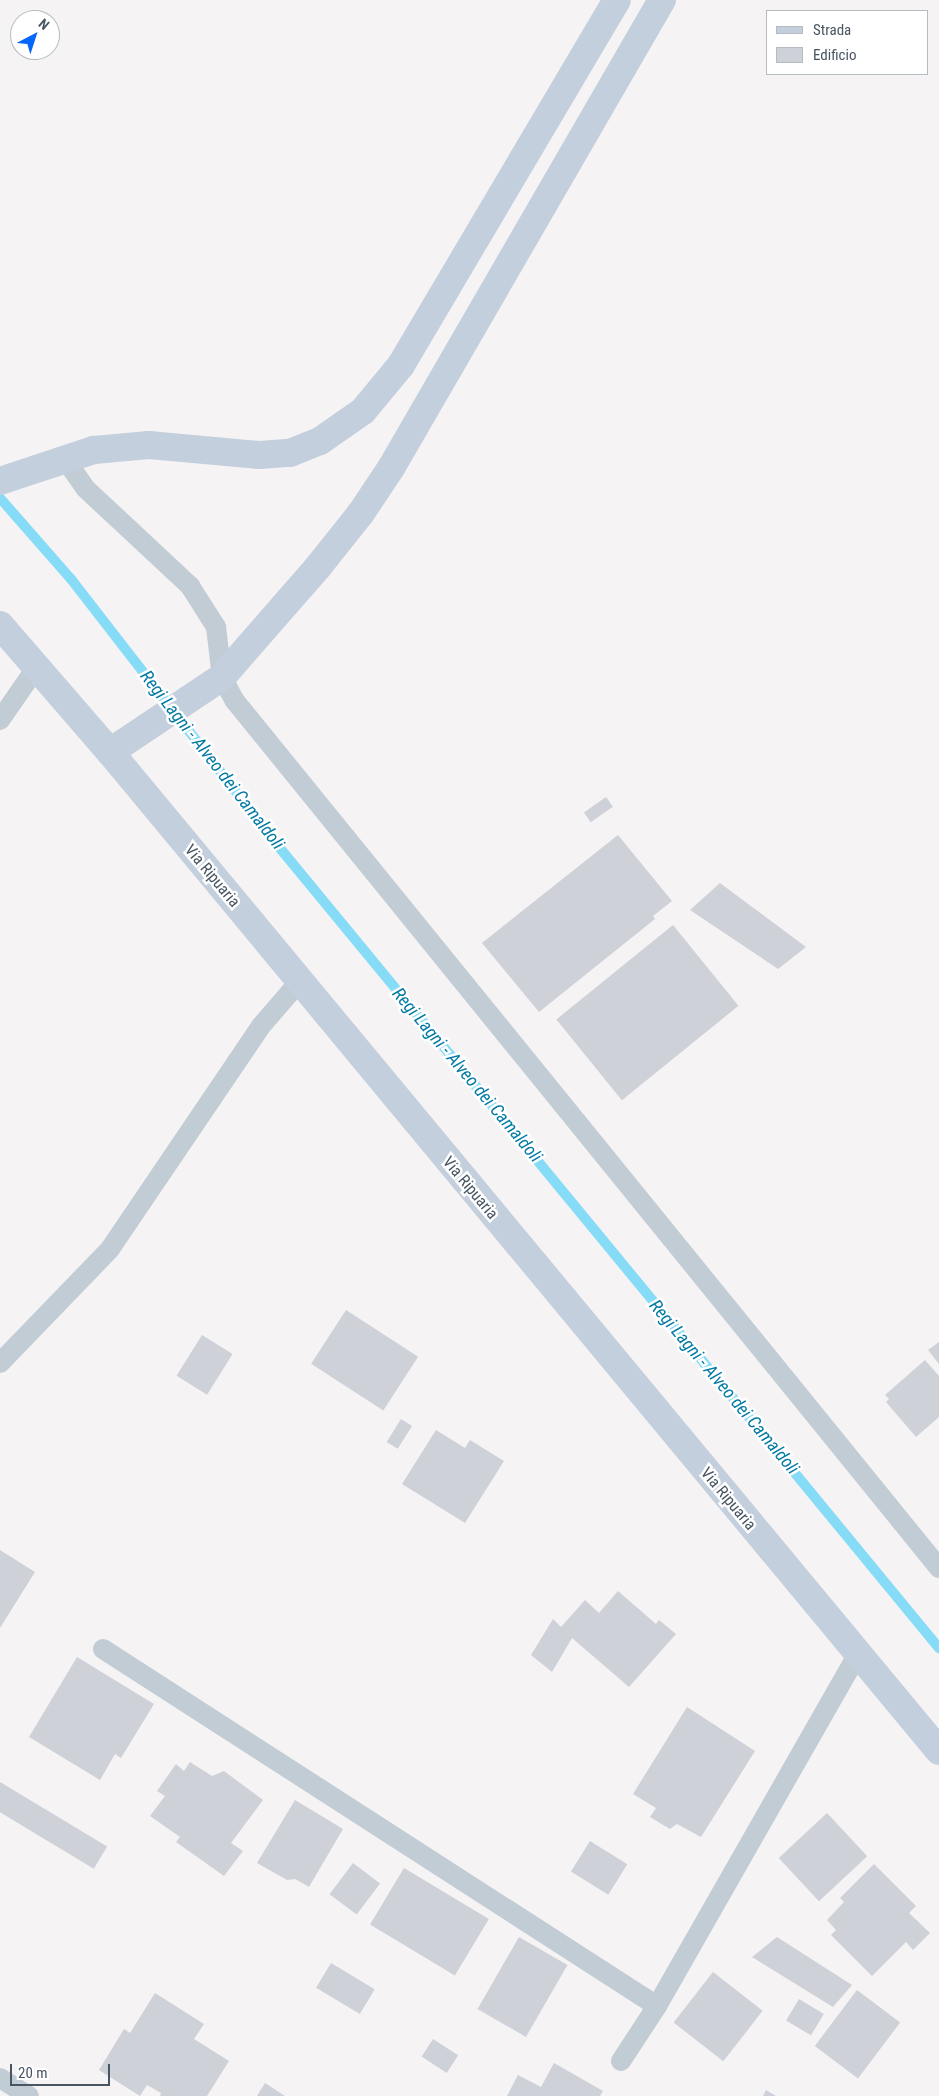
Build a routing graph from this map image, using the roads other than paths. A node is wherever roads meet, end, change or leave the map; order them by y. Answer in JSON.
{"nodes":[{"id":1,"x":618,"y":0,"type":"edge"},
{"id":2,"x":662,"y":0,"type":"edge"},
{"id":3,"x":65,"y":459,"type":"junction"},
{"id":4,"x":0,"y":481,"type":"edge"},
{"id":5,"x":0,"y":625,"type":"edge"},
{"id":6,"x":36,"y":668,"type":"junction"},
{"id":7,"x":212,"y":685,"type":"junction"},
{"id":8,"x":0,"y":720,"type":"edge"},
{"id":9,"x":110,"y":752,"type":"junction"},
{"id":10,"x":299,"y":982,"type":"junction"},
{"id":11,"x":0,"y":1363,"type":"edge"},
{"id":12,"x":939,"y":1568,"type":"edge"},
{"id":13,"x":103,"y":1649,"type":"dead end"},
{"id":14,"x":857,"y":1655,"type":"junction"},
{"id":15,"x":939,"y":1751,"type":"edge"},
{"id":16,"x":657,"y":2006,"type":"junction"},
{"id":17,"x":621,"y":2061,"type":"dead end"},
{"id":18,"x":0,"y":2078,"type":"edge"},
{"id":19,"x":29,"y":2096,"type":"edge"}],
"edges":[{"from":1,"to":3,"type":"main road"},
{"from":2,"to":7,"type":"main road"},
{"from":3,"to":4,"type":"main road"},
{"from":3,"to":7,"type":"lane"},
{"from":5,"to":6,"type":"main road","name":"Via Ripuaria"},
{"from":6,"to":8,"type":"lane"},
{"from":6,"to":9,"type":"main road","name":"Via Ripuaria"},
{"from":7,"to":9,"type":"main road"},
{"from":7,"to":12,"type":"lane"},
{"from":9,"to":10,"type":"main road","name":"Via Ripuaria"},
{"from":10,"to":11,"type":"lane"},
{"from":10,"to":14,"type":"main road","name":"Via Ripuaria"},
{"from":13,"to":16,"type":"lane"},
{"from":14,"to":15,"type":"main road","name":"Via Ripuaria"},
{"from":14,"to":16,"type":"lane"},
{"from":16,"to":17,"type":"lane"},
{"from":18,"to":19,"type":"lane"}]}
